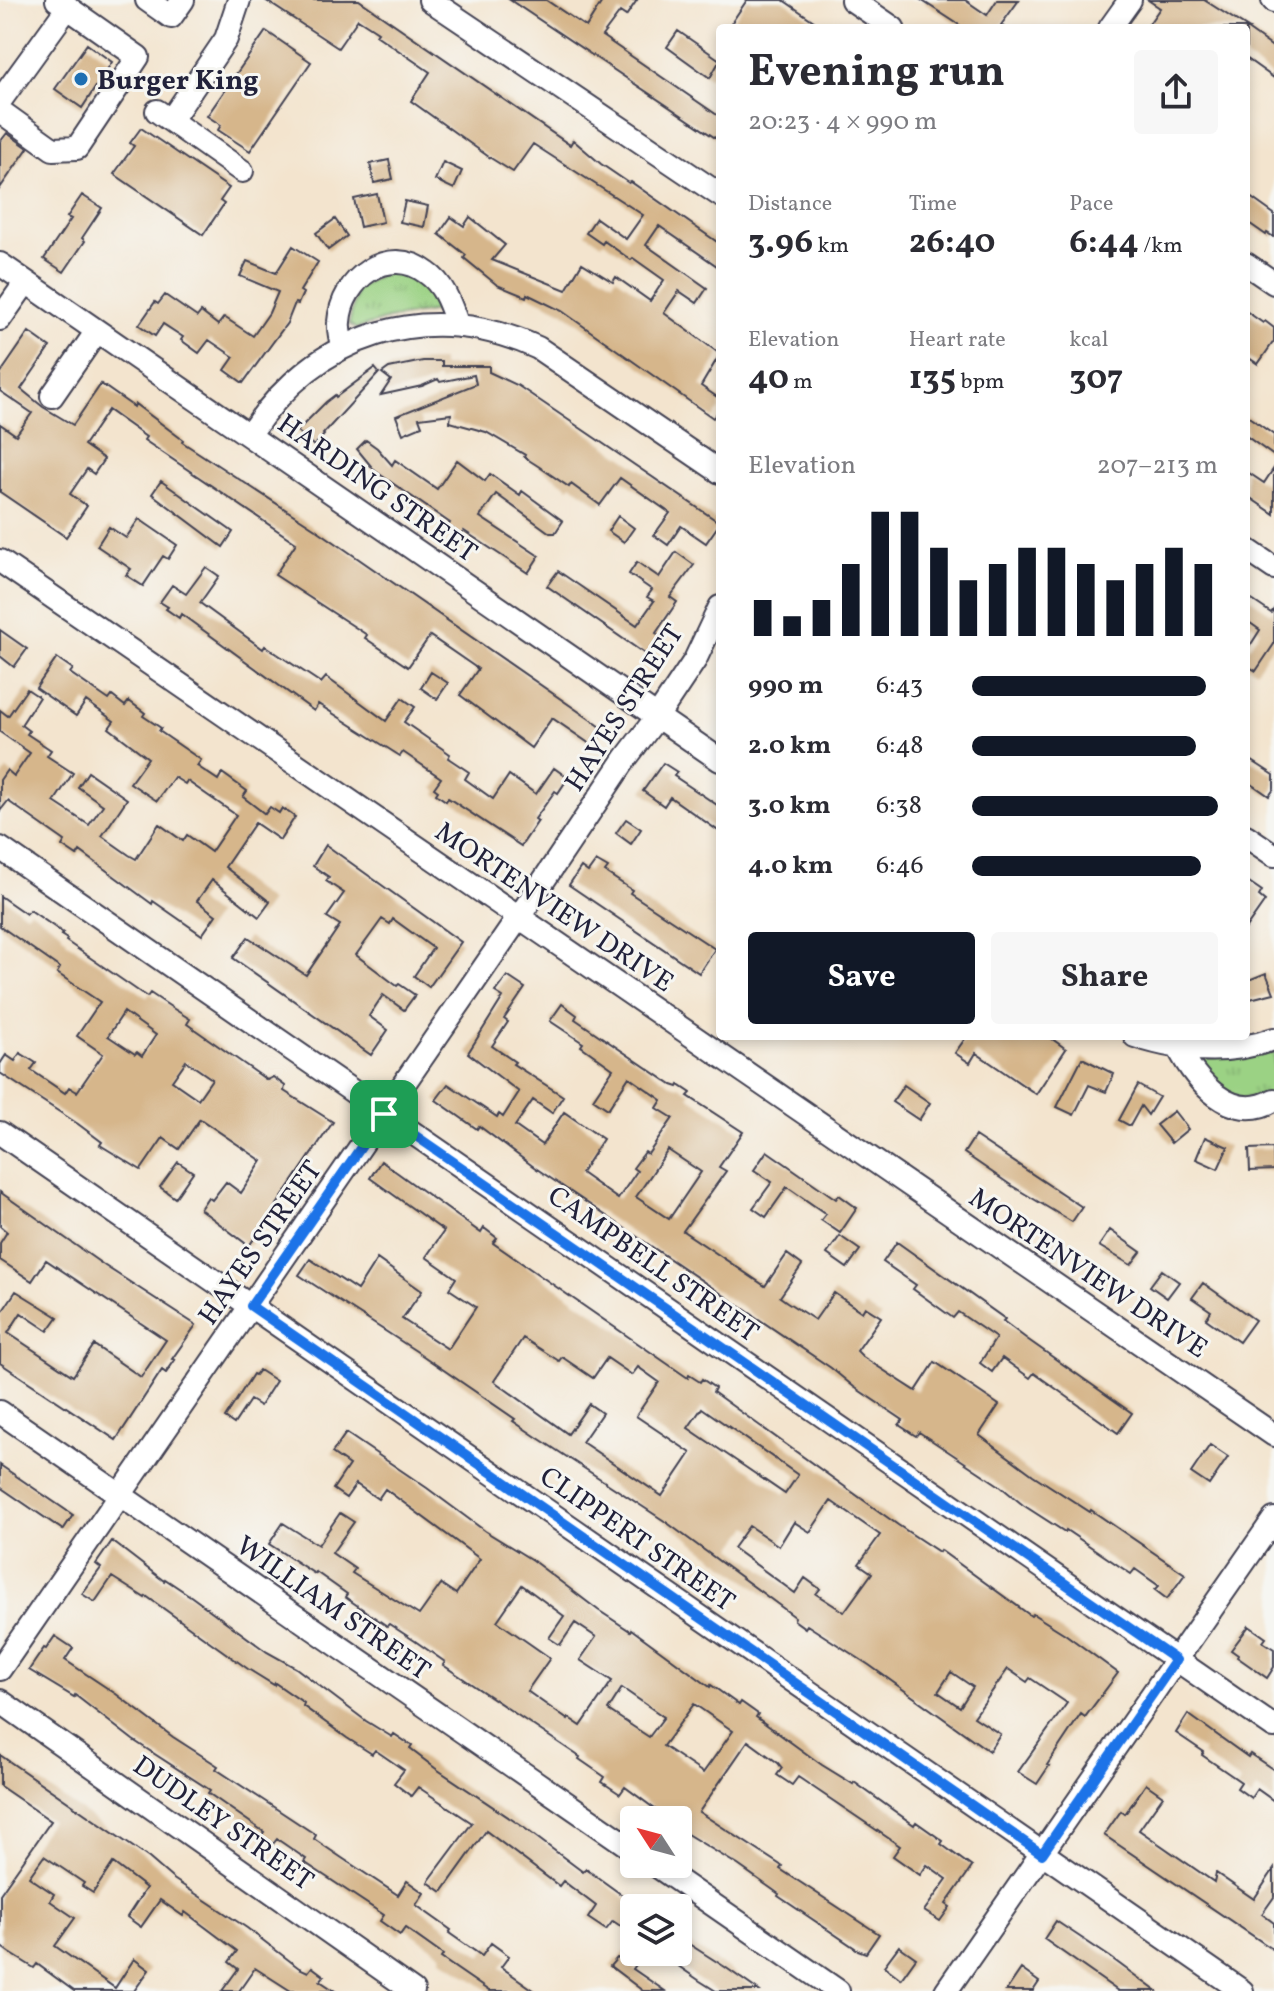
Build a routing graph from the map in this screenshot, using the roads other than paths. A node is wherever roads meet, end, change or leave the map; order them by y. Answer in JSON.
{"nodes":[{"id":1,"x":147,"y":0,"type":"edge"},
{"id":2,"x":183,"y":0,"type":"edge"},
{"id":3,"x":239,"y":0,"type":"edge"},
{"id":4,"x":430,"y":0,"type":"edge"},
{"id":5,"x":852,"y":0,"type":"edge"},
{"id":6,"x":1130,"y":0,"type":"edge"},
{"id":7,"x":63,"y":4,"type":"edge"},
{"id":8,"x":887,"y":24,"type":"edge"},
{"id":9,"x":1113,"y":24,"type":"edge"},
{"id":10,"x":0,"y":101,"type":"edge"},
{"id":11,"x":0,"y":111,"type":"edge"},
{"id":12,"x":242,"y":171,"type":"dead end"},
{"id":13,"x":716,"y":192,"type":"edge"},
{"id":14,"x":0,"y":264,"type":"edge"},
{"id":15,"x":1250,"y":267,"type":"edge"},
{"id":16,"x":26,"y":282,"type":"junction"},
{"id":17,"x":1274,"y":283,"type":"edge"},
{"id":18,"x":0,"y":319,"type":"edge"},
{"id":19,"x":458,"y":326,"type":"junction"},
{"id":20,"x":97,"y":331,"type":"junction"},
{"id":21,"x":342,"y":347,"type":"junction"},
{"id":22,"x":52,"y":396,"type":"dead end"},
{"id":23,"x":250,"y":434,"type":"junction"},
{"id":24,"x":716,"y":469,"type":"edge"},
{"id":25,"x":1250,"y":552,"type":"edge"},
{"id":26,"x":0,"y":561,"type":"edge"},
{"id":27,"x":1274,"y":568,"type":"edge"},
{"id":28,"x":716,"y":615,"type":"edge"},
{"id":29,"x":657,"y":717,"type":"junction"},
{"id":30,"x":716,"y":757,"type":"edge"},
{"id":31,"x":1250,"y":839,"type":"edge"},
{"id":32,"x":0,"y":848,"type":"edge"},
{"id":33,"x":1274,"y":855,"type":"edge"},
{"id":34,"x":519,"y":917,"type":"junction"},
{"id":35,"x":1274,"y":1039,"type":"edge"},
{"id":36,"x":1151,"y":1040,"type":"edge"},
{"id":37,"x":1178,"y":1047,"type":"junction"},
{"id":38,"x":1274,"y":1100,"type":"edge"},
{"id":39,"x":384,"y":1114,"type":"junction"},
{"id":40,"x":0,"y":1133,"type":"edge"},
{"id":41,"x":251,"y":1306,"type":"junction"},
{"id":42,"x":0,"y":1412,"type":"edge"},
{"id":43,"x":1274,"y":1435,"type":"edge"},
{"id":44,"x":120,"y":1496,"type":"junction"},
{"id":45,"x":1274,"y":1519,"type":"edge"},
{"id":46,"x":1176,"y":1660,"type":"junction"},
{"id":47,"x":0,"y":1669,"type":"edge"},
{"id":48,"x":0,"y":1701,"type":"edge"},
{"id":49,"x":1274,"y":1727,"type":"edge"},
{"id":50,"x":620,"y":1840,"type":"edge"},
{"id":51,"x":1042,"y":1854,"type":"junction"},
{"id":52,"x":674,"y":1878,"type":"edge"},
{"id":53,"x":1234,"y":1989,"type":"edge"},
{"id":54,"x":413,"y":1991,"type":"edge"},
{"id":55,"x":838,"y":1991,"type":"edge"},
{"id":56,"x":946,"y":1991,"type":"edge"}],
"edges":[{"from":1,"to":2,"type":"street"},
{"from":3,"to":12,"type":"street"},
{"from":4,"to":13,"type":"street"},
{"from":5,"to":8,"type":"street"},
{"from":6,"to":9,"type":"street"},
{"from":7,"to":10,"type":"street"},
{"from":7,"to":11,"type":"street"},
{"from":14,"to":16,"type":"street","name":"HARDING STREET"},
{"from":15,"to":17,"type":"street"},
{"from":16,"to":18,"type":"street"},
{"from":16,"to":20,"type":"street","name":"HARDING STREET"},
{"from":19,"to":21,"type":"street"},
{"from":19,"to":21,"type":"street"},
{"from":19,"to":24,"type":"street"},
{"from":20,"to":22,"type":"street"},
{"from":20,"to":23,"type":"street","name":"HARDING STREET"},
{"from":21,"to":23,"type":"street"},
{"from":23,"to":29,"type":"street","name":"HARDING STREET"},
{"from":25,"to":27,"type":"street"},
{"from":26,"to":34,"type":"street","name":"MORTENVIEW DRIVE"},
{"from":28,"to":29,"type":"street","name":"HAYES STREET"},
{"from":29,"to":30,"type":"street","name":"HARDING STREET"},
{"from":29,"to":34,"type":"street","name":"HAYES STREET"},
{"from":31,"to":33,"type":"street"},
{"from":32,"to":39,"type":"street","name":"CAMPBELL STREET"},
{"from":34,"to":39,"type":"street","name":"HAYES STREET"},
{"from":34,"to":43,"type":"street","name":"MORTENVIEW DRIVE"},
{"from":35,"to":37,"type":"street"},
{"from":36,"to":37,"type":"street"},
{"from":37,"to":38,"type":"street"},
{"from":39,"to":41,"type":"street","name":"HAYES STREET"},
{"from":39,"to":46,"type":"street","name":"CAMPBELL STREET"},
{"from":40,"to":41,"type":"street","name":"CLIPPERT STREET"},
{"from":41,"to":44,"type":"street","name":"HAYES STREET"},
{"from":41,"to":51,"type":"street","name":"CLIPPERT STREET"},
{"from":42,"to":44,"type":"street","name":"WILLIAM STREET"},
{"from":44,"to":47,"type":"street","name":"HAYES STREET"},
{"from":44,"to":50,"type":"street","name":"WILLIAM STREET"},
{"from":45,"to":46,"type":"street"},
{"from":46,"to":49,"type":"street","name":"CAMPBELL STREET"},
{"from":46,"to":51,"type":"street"},
{"from":48,"to":54,"type":"street","name":"DUDLEY STREET"},
{"from":51,"to":53,"type":"street","name":"CLIPPERT STREET"},
{"from":51,"to":56,"type":"street"},
{"from":52,"to":55,"type":"street"}]}
